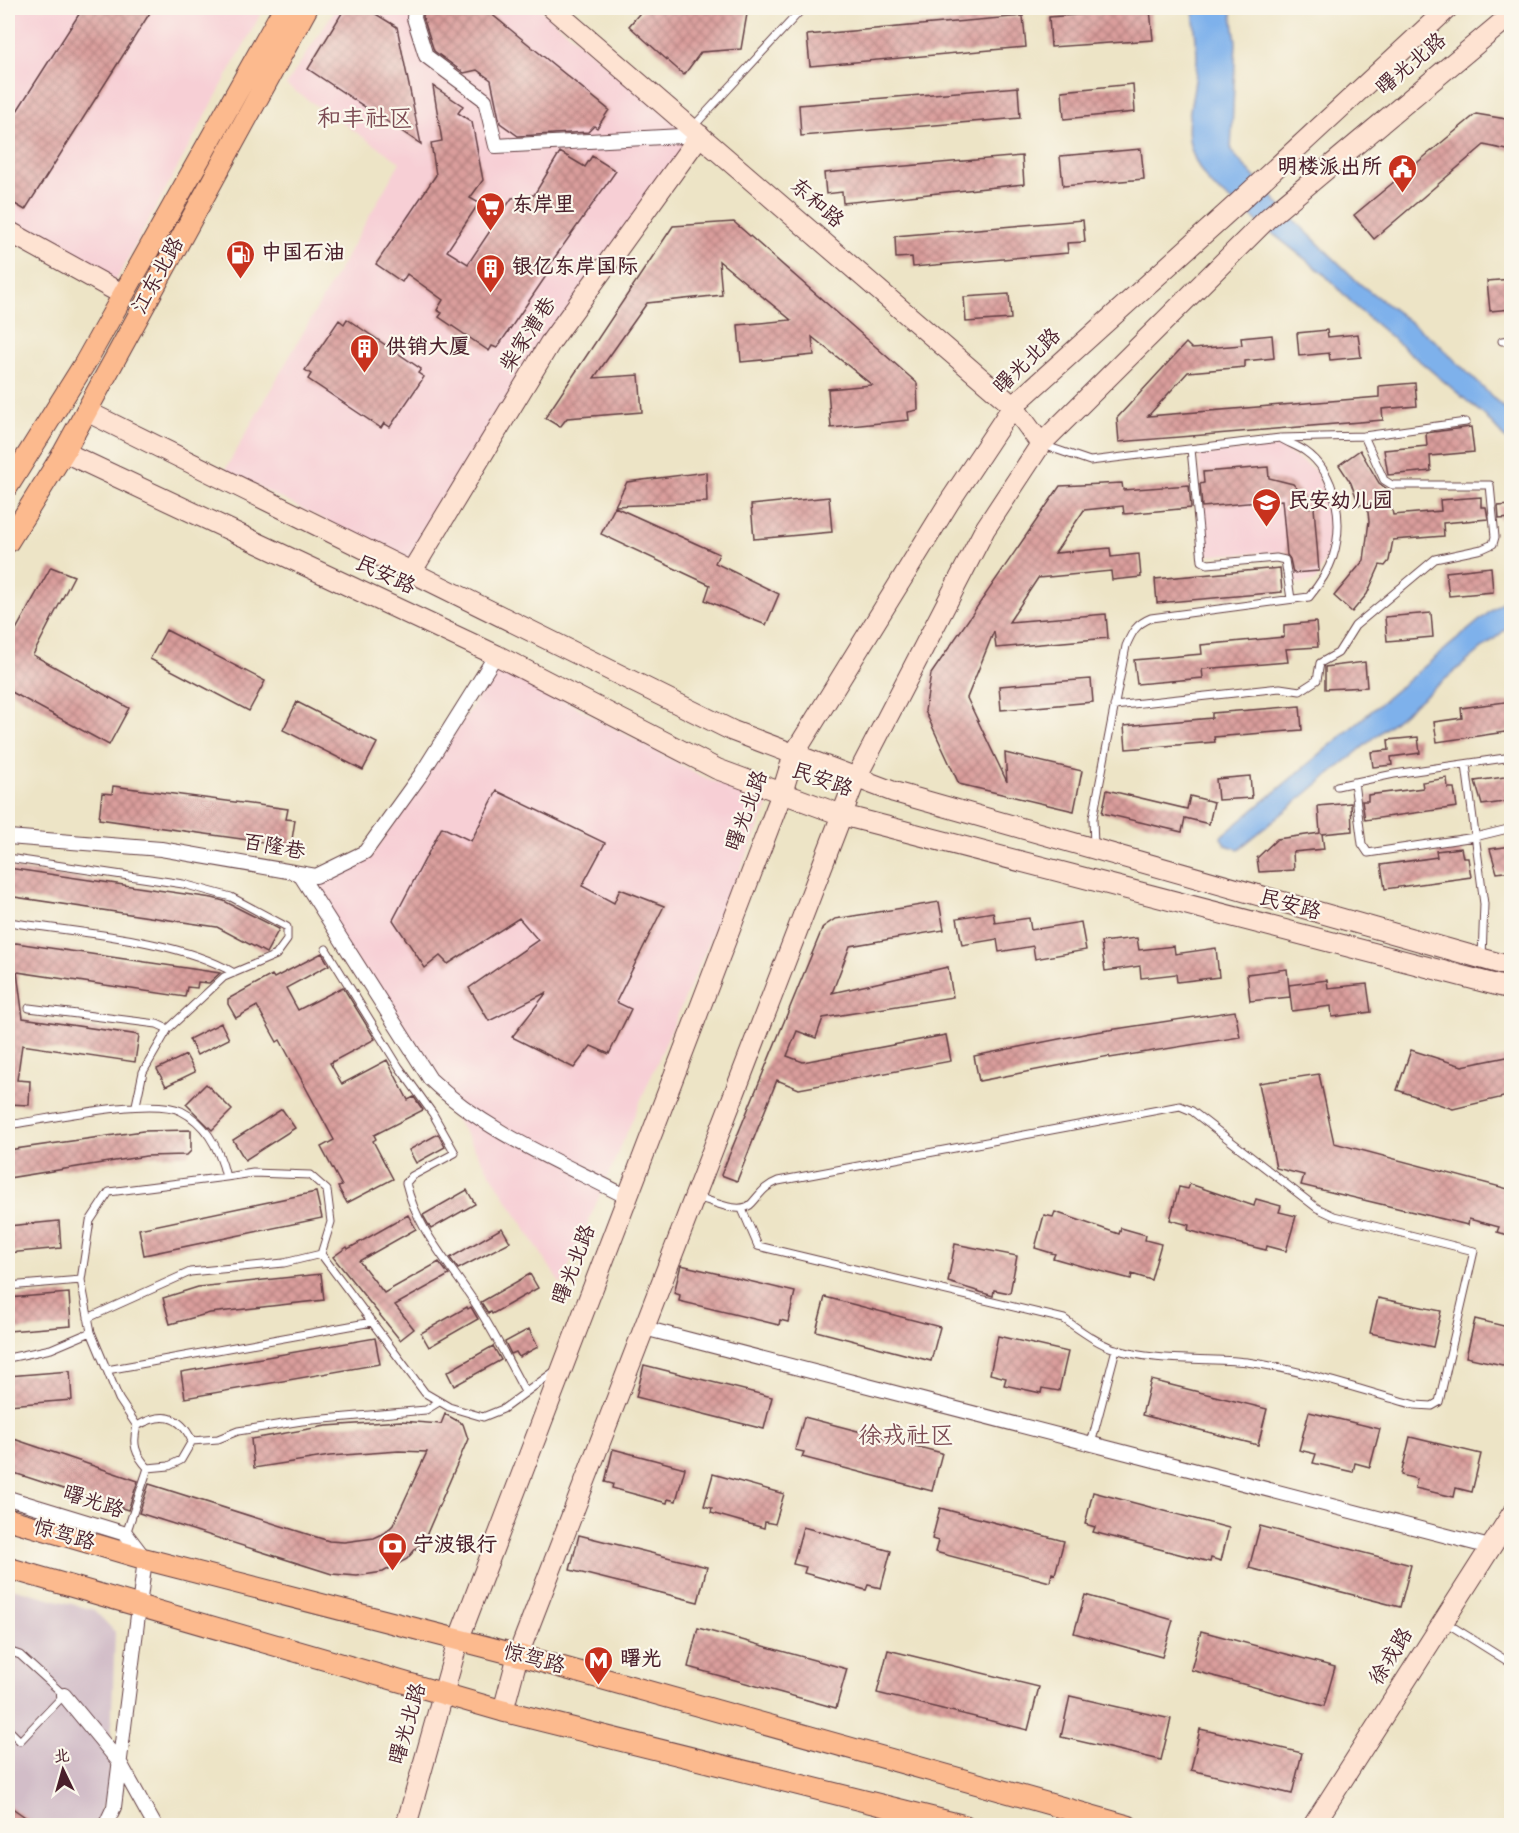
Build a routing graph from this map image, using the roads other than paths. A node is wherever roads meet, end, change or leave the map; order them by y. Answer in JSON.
{"nodes":[{"id":1,"x":284,"y":8,"type":"edge"},
{"id":2,"x":307,"y":8,"type":"edge"},
{"id":3,"x":415,"y":8,"type":"edge"},
{"id":4,"x":552,"y":8,"type":"edge"},
{"id":5,"x":803,"y":8,"type":"edge"},
{"id":6,"x":1448,"y":8,"type":"edge"},
{"id":7,"x":1512,"y":14,"type":"edge"},
{"id":8,"x":696,"y":131,"type":"junction"},
{"id":9,"x":8,"y":231,"type":"edge"},
{"id":10,"x":122,"y":294,"type":"junction"},
{"id":11,"x":1512,"y":340,"type":"edge"},
{"id":12,"x":1502,"y":341,"type":"dead end"},
{"id":13,"x":1013,"y":406,"type":"junction"},
{"id":14,"x":86,"y":411,"type":"junction"},
{"id":15,"x":1466,"y":422,"type":"dead end"},
{"id":16,"x":1364,"y":436,"type":"junction"},
{"id":17,"x":1280,"y":438,"type":"junction"},
{"id":18,"x":1041,"y":444,"type":"junction"},
{"id":19,"x":1191,"y":449,"type":"junction"},
{"id":20,"x":64,"y":452,"type":"junction"},
{"id":21,"x":8,"y":486,"type":"edge"},
{"id":22,"x":8,"y":542,"type":"edge"},
{"id":23,"x":412,"y":572,"type":"junction"},
{"id":24,"x":1292,"y":599,"type":"junction"},
{"id":25,"x":496,"y":655,"type":"junction"},
{"id":26,"x":1114,"y":706,"type":"junction"},
{"id":27,"x":794,"y":754,"type":"junction"},
{"id":28,"x":1512,"y":758,"type":"edge"},
{"id":29,"x":1466,"y":765,"type":"junction"},
{"id":30,"x":856,"y":778,"type":"junction"},
{"id":31,"x":1354,"y":782,"type":"junction"},
{"id":32,"x":1337,"y":786,"type":"dead end"},
{"id":33,"x":782,"y":793,"type":"junction"},
{"id":34,"x":842,"y":815,"type":"junction"},
{"id":35,"x":1512,"y":828,"type":"edge"},
{"id":36,"x":8,"y":837,"type":"edge"},
{"id":37,"x":1476,"y":837,"type":"junction"},
{"id":38,"x":1094,"y":849,"type":"junction"},
{"id":39,"x":8,"y":858,"type":"edge"},
{"id":40,"x":298,"y":873,"type":"junction"},
{"id":41,"x":8,"y":922,"type":"edge"},
{"id":42,"x":326,"y":949,"type":"dead end"},
{"id":43,"x":1482,"y":959,"type":"junction"},
{"id":44,"x":1512,"y":967,"type":"edge"},
{"id":45,"x":234,"y":972,"type":"junction"},
{"id":46,"x":1512,"y":989,"type":"edge"},
{"id":47,"x":29,"y":1008,"type":"dead end"},
{"id":48,"x":168,"y":1029,"type":"junction"},
{"id":49,"x":136,"y":1105,"type":"junction"},
{"id":50,"x":8,"y":1125,"type":"edge"},
{"id":51,"x":225,"y":1177,"type":"junction"},
{"id":52,"x":627,"y":1197,"type":"junction"},
{"id":53,"x":695,"y":1197,"type":"junction"},
{"id":54,"x":742,"y":1209,"type":"junction"},
{"id":55,"x":321,"y":1254,"type":"junction"},
{"id":56,"x":81,"y":1280,"type":"junction"},
{"id":57,"x":8,"y":1286,"type":"edge"},
{"id":58,"x":88,"y":1318,"type":"junction"},
{"id":59,"x":372,"y":1322,"type":"junction"},
{"id":60,"x":644,"y":1328,"type":"junction"},
{"id":61,"x":91,"y":1332,"type":"junction"},
{"id":62,"x":1116,"y":1349,"type":"junction"},
{"id":63,"x":8,"y":1358,"type":"edge"},
{"id":64,"x":563,"y":1365,"type":"junction"},
{"id":65,"x":107,"y":1370,"type":"junction"},
{"id":66,"x":525,"y":1392,"type":"junction"},
{"id":67,"x":440,"y":1402,"type":"junction"},
{"id":68,"x":137,"y":1426,"type":"junction"},
{"id":69,"x":192,"y":1441,"type":"junction"},
{"id":70,"x":1091,"y":1444,"type":"junction"},
{"id":71,"x":148,"y":1468,"type":"junction"},
{"id":72,"x":8,"y":1498,"type":"edge"},
{"id":73,"x":1512,"y":1514,"type":"edge"},
{"id":74,"x":8,"y":1519,"type":"edge"},
{"id":75,"x":126,"y":1534,"type":"junction"},
{"id":76,"x":1490,"y":1547,"type":"junction"},
{"id":77,"x":145,"y":1559,"type":"junction"},
{"id":78,"x":8,"y":1568,"type":"edge"},
{"id":79,"x":139,"y":1606,"type":"junction"},
{"id":80,"x":1443,"y":1621,"type":"junction"},
{"id":81,"x":458,"y":1641,"type":"junction"},
{"id":82,"x":8,"y":1651,"type":"edge"},
{"id":83,"x":518,"y":1655,"type":"junction"},
{"id":84,"x":1512,"y":1664,"type":"edge"},
{"id":85,"x":442,"y":1694,"type":"junction"},
{"id":86,"x":64,"y":1695,"type":"junction"},
{"id":87,"x":502,"y":1711,"type":"junction"},
{"id":88,"x":8,"y":1729,"type":"edge"},
{"id":89,"x":120,"y":1763,"type":"junction"},
{"id":90,"x":105,"y":1826,"type":"edge"},
{"id":91,"x":155,"y":1826,"type":"edge"},
{"id":92,"x":406,"y":1826,"type":"edge"},
{"id":93,"x":965,"y":1826,"type":"edge"},
{"id":94,"x":1128,"y":1826,"type":"edge"},
{"id":95,"x":1313,"y":1826,"type":"edge"}],
"edges":[{"from":1,"to":10,"type":"main road","name":"江东北路"},
{"from":2,"to":14,"type":"main road","name":"江东北路"},
{"from":3,"to":8,"type":"street"},
{"from":4,"to":8,"type":"main road","name":"东和路"},
{"from":5,"to":8,"type":"lane"},
{"from":6,"to":13,"type":"main road","name":"曙光北路"},
{"from":7,"to":18,"type":"main road","name":"曙光北路"},
{"from":8,"to":13,"type":"main road","name":"东和路"},
{"from":8,"to":23,"type":"main road","name":"柴家漕巷"},
{"from":9,"to":10,"type":"main road"},
{"from":10,"to":21,"type":"main road","name":"江东北路"},
{"from":11,"to":12,"type":"lane"},
{"from":13,"to":18,"type":"main road","name":"东和路"},
{"from":13,"to":27,"type":"main road","name":"曙光北路"},
{"from":14,"to":20,"type":"main road","name":"江东北路"},
{"from":14,"to":23,"type":"main road","name":"民安路"},
{"from":15,"to":16,"type":"lane"},
{"from":16,"to":17,"type":"lane"},
{"from":16,"to":26,"type":"lane"},
{"from":17,"to":19,"type":"lane"},
{"from":17,"to":24,"type":"lane"},
{"from":18,"to":19,"type":"lane"},
{"from":18,"to":30,"type":"main road","name":"曙光北路"},
{"from":19,"to":24,"type":"lane"},
{"from":20,"to":22,"type":"main road","name":"江东北路"},
{"from":20,"to":25,"type":"main road","name":"民安路"},
{"from":23,"to":27,"type":"main road","name":"民安路"},
{"from":24,"to":26,"type":"lane"},
{"from":25,"to":33,"type":"main road","name":"民安路"},
{"from":25,"to":40,"type":"street","name":"百隆巷"},
{"from":26,"to":38,"type":"lane"},
{"from":27,"to":30,"type":"main road","name":"民安路"},
{"from":27,"to":33,"type":"main road","name":"曙光北路"},
{"from":28,"to":29,"type":"lane"},
{"from":29,"to":31,"type":"lane"},
{"from":29,"to":37,"type":"lane"},
{"from":30,"to":34,"type":"main road","name":"曙光北路"},
{"from":30,"to":38,"type":"main road","name":"民安路"},
{"from":31,"to":32,"type":"lane"},
{"from":31,"to":37,"type":"lane"},
{"from":33,"to":34,"type":"main road","name":"民安路"},
{"from":33,"to":52,"type":"main road","name":"曙光北路"},
{"from":34,"to":46,"type":"main road","name":"民安路"},
{"from":34,"to":53,"type":"main road","name":"曙光北路"},
{"from":35,"to":37,"type":"lane"},
{"from":36,"to":40,"type":"street","name":"百隆巷"},
{"from":37,"to":43,"type":"lane"},
{"from":38,"to":43,"type":"main road","name":"民安路"},
{"from":39,"to":45,"type":"lane"},
{"from":40,"to":52,"type":"street"},
{"from":41,"to":45,"type":"lane"},
{"from":42,"to":66,"type":"lane"},
{"from":43,"to":44,"type":"main road","name":"民安路"},
{"from":45,"to":48,"type":"lane"},
{"from":47,"to":48,"type":"lane"},
{"from":48,"to":49,"type":"lane"},
{"from":49,"to":50,"type":"lane"},
{"from":49,"to":51,"type":"lane"},
{"from":51,"to":55,"type":"lane"},
{"from":51,"to":56,"type":"lane"},
{"from":52,"to":64,"type":"main road","name":"曙光北路"},
{"from":53,"to":54,"type":"lane"},
{"from":53,"to":60,"type":"main road","name":"曙光北路"},
{"from":54,"to":62,"type":"lane"},
{"from":54,"to":62,"type":"lane"},
{"from":55,"to":58,"type":"lane"},
{"from":55,"to":59,"type":"lane"},
{"from":56,"to":57,"type":"lane"},
{"from":56,"to":58,"type":"lane"},
{"from":58,"to":61,"type":"lane"},
{"from":59,"to":65,"type":"lane"},
{"from":59,"to":67,"type":"lane"},
{"from":60,"to":70,"type":"street"},
{"from":60,"to":83,"type":"main road","name":"曙光北路"},
{"from":61,"to":63,"type":"lane"},
{"from":61,"to":65,"type":"lane"},
{"from":62,"to":70,"type":"lane"},
{"from":64,"to":66,"type":"lane"},
{"from":64,"to":81,"type":"main road","name":"曙光北路"},
{"from":65,"to":68,"type":"lane"},
{"from":66,"to":67,"type":"lane"},
{"from":67,"to":69,"type":"lane"},
{"from":68,"to":69,"type":"lane"},
{"from":68,"to":71,"type":"lane"},
{"from":69,"to":71,"type":"lane"},
{"from":70,"to":76,"type":"street"},
{"from":71,"to":75,"type":"lane"},
{"from":72,"to":75,"type":"street","name":"曙光路"},
{"from":73,"to":76,"type":"main road","name":"徐戎路"},
{"from":74,"to":77,"type":"main road","name":"惊驾路"},
{"from":75,"to":77,"type":"street","name":"曙光路"},
{"from":76,"to":80,"type":"main road","name":"徐戎路"},
{"from":77,"to":79,"type":"street"},
{"from":77,"to":81,"type":"main road","name":"惊驾路"},
{"from":78,"to":79,"type":"main road"},
{"from":79,"to":85,"type":"main road"},
{"from":79,"to":89,"type":"street"},
{"from":80,"to":84,"type":"lane"},
{"from":80,"to":95,"type":"main road","name":"徐戎路"},
{"from":81,"to":83,"type":"main road","name":"惊驾路"},
{"from":81,"to":85,"type":"main road","name":"曙光北路"},
{"from":82,"to":86,"type":"lane"},
{"from":83,"to":87,"type":"main road","name":"曙光北路"},
{"from":83,"to":94,"type":"main road","name":"惊驾路"},
{"from":85,"to":87,"type":"main road"},
{"from":85,"to":92,"type":"main road","name":"曙光北路"},
{"from":86,"to":88,"type":"lane"},
{"from":86,"to":89,"type":"street"},
{"from":87,"to":93,"type":"main road"},
{"from":89,"to":90,"type":"street"},
{"from":89,"to":91,"type":"street"}]}
